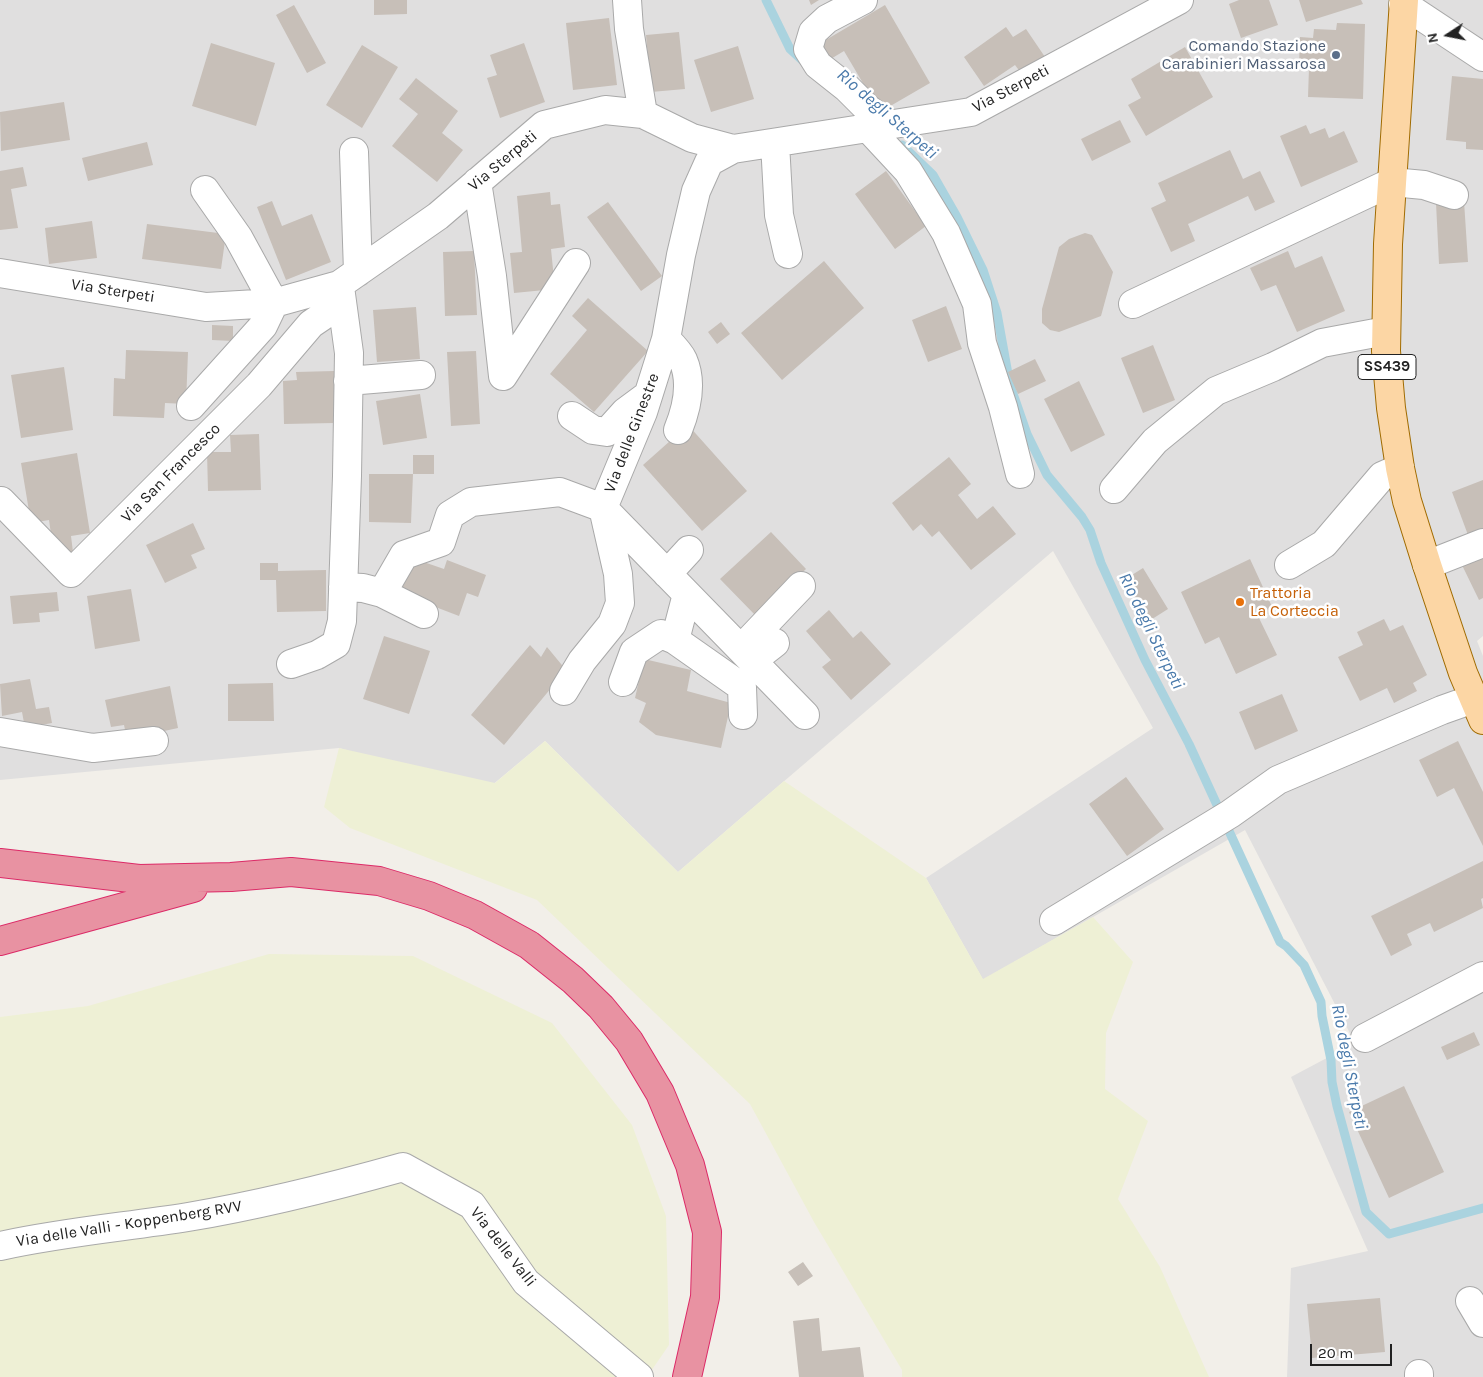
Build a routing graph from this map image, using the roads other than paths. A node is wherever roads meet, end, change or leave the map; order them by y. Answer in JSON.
{"nodes":[{"id":1,"x":627,"y":0,"type":"edge"},
{"id":2,"x":864,"y":0,"type":"edge"},
{"id":3,"x":1177,"y":0,"type":"edge"},
{"id":4,"x":1403,"y":2,"type":"edge"},
{"id":5,"x":1483,"y":57,"type":"edge"},
{"id":6,"x":643,"y":114,"type":"junction"},
{"id":7,"x":879,"y":127,"type":"junction"},
{"id":8,"x":775,"y":143,"type":"junction"},
{"id":9,"x":733,"y":149,"type":"junction"},
{"id":10,"x":354,"y":152,"type":"dead end"},
{"id":11,"x":478,"y":182,"type":"junction"},
{"id":12,"x":1392,"y":182,"type":"junction"},
{"id":13,"x":205,"y":190,"type":"dead end"},
{"id":14,"x":1454,"y":195,"type":"dead end"},
{"id":15,"x":788,"y":254,"type":"dead end"},
{"id":16,"x":576,"y":263,"type":"dead end"},
{"id":17,"x":0,"y":273,"type":"edge"},
{"id":18,"x":346,"y":286,"type":"junction"},
{"id":19,"x":274,"y":303,"type":"junction"},
{"id":20,"x":1133,"y":304,"type":"dead end"},
{"id":21,"x":1386,"y":331,"type":"junction"},
{"id":22,"x":666,"y":338,"type":"junction"},
{"id":23,"x":421,"y":375,"type":"dead end"},
{"id":24,"x":348,"y":381,"type":"junction"},
{"id":25,"x":648,"y":395,"type":"junction"},
{"id":26,"x":191,"y":406,"type":"dead end"},
{"id":27,"x":572,"y":416,"type":"dead end"},
{"id":28,"x":678,"y":430,"type":"dead end"},
{"id":29,"x":1400,"y":468,"type":"junction"},
{"id":30,"x":1020,"y":474,"type":"dead end"},
{"id":31,"x":1114,"y":489,"type":"dead end"},
{"id":32,"x":0,"y":507,"type":"edge"},
{"id":33,"x":603,"y":508,"type":"junction"},
{"id":34,"x":1483,"y":543,"type":"edge"},
{"id":35,"x":689,"y":550,"type":"dead end"},
{"id":36,"x":1288,"y":565,"type":"dead end"},
{"id":37,"x":1427,"y":565,"type":"junction"},
{"id":38,"x":667,"y":574,"type":"junction"},
{"id":39,"x":801,"y":586,"type":"dead end"},
{"id":40,"x":343,"y":587,"type":"junction"},
{"id":41,"x":382,"y":592,"type":"junction"},
{"id":42,"x":687,"y":594,"type":"junction"},
{"id":43,"x":424,"y":614,"type":"dead end"},
{"id":44,"x":675,"y":640,"type":"junction"},
{"id":45,"x":775,"y":643,"type":"dead end"},
{"id":46,"x":746,"y":655,"type":"junction"},
{"id":47,"x":291,"y":664,"type":"dead end"},
{"id":48,"x":623,"y":682,"type":"dead end"},
{"id":49,"x":564,"y":691,"type":"dead end"},
{"id":50,"x":1478,"y":709,"type":"edge"},
{"id":51,"x":743,"y":715,"type":"dead end"},
{"id":52,"x":805,"y":715,"type":"dead end"},
{"id":53,"x":0,"y":732,"type":"edge"},
{"id":54,"x":154,"y":741,"type":"dead end"},
{"id":55,"x":0,"y":863,"type":"edge"},
{"id":56,"x":231,"y":877,"type":"junction"},
{"id":57,"x":1054,"y":921,"type":"dead end"},
{"id":58,"x":0,"y":942,"type":"edge"},
{"id":59,"x":1483,"y":976,"type":"edge"},
{"id":60,"x":1365,"y":1038,"type":"dead end"},
{"id":61,"x":258,"y":1202,"type":"joint"},
{"id":62,"x":0,"y":1246,"type":"edge"},
{"id":63,"x":640,"y":1377,"type":"edge"},
{"id":64,"x":686,"y":1377,"type":"edge"}],
"edges":[{"from":1,"to":6,"type":"street"},
{"from":2,"to":7,"type":"street"},
{"from":3,"to":7,"type":"street","name":"Via Sterpeti"},
{"from":4,"to":5,"type":"street"},
{"from":4,"to":12,"type":"main road","number":"SS439"},
{"from":6,"to":9,"type":"street","name":"Via Sterpeti"},
{"from":6,"to":11,"type":"street","name":"Via Sterpeti"},
{"from":7,"to":8,"type":"street","name":"Via Sterpeti"},
{"from":7,"to":30,"type":"street"},
{"from":8,"to":9,"type":"street","name":"Via Sterpeti"},
{"from":8,"to":15,"type":"street"},
{"from":9,"to":22,"type":"street","name":"Via delle Ginestre"},
{"from":10,"to":18,"type":"street"},
{"from":11,"to":16,"type":"street"},
{"from":11,"to":18,"type":"street","name":"Via Sterpeti"},
{"from":12,"to":14,"type":"street"},
{"from":12,"to":20,"type":"street"},
{"from":12,"to":21,"type":"main road","number":"SS439"},
{"from":13,"to":19,"type":"street"},
{"from":17,"to":19,"type":"street","name":"Via Sterpeti"},
{"from":18,"to":19,"type":"street","name":"Via Sterpeti"},
{"from":18,"to":24,"type":"street"},
{"from":18,"to":32,"type":"street","name":"Via San Francesco"},
{"from":19,"to":26,"type":"street"},
{"from":21,"to":29,"type":"main road","number":"SS439"},
{"from":21,"to":31,"type":"street"},
{"from":22,"to":25,"type":"street","name":"Via delle Ginestre"},
{"from":22,"to":28,"type":"street"},
{"from":23,"to":24,"type":"street"},
{"from":24,"to":40,"type":"street"},
{"from":25,"to":27,"type":"street"},
{"from":25,"to":33,"type":"street","name":"Via delle Ginestre"},
{"from":29,"to":36,"type":"street"},
{"from":29,"to":37,"type":"main road","number":"SS439"},
{"from":33,"to":38,"type":"street","name":"Via delle Ginestre"},
{"from":33,"to":41,"type":"street"},
{"from":33,"to":49,"type":"street"},
{"from":34,"to":37,"type":"street"},
{"from":35,"to":38,"type":"street"},
{"from":37,"to":50,"type":"main road","number":"SS439"},
{"from":38,"to":42,"type":"street","name":"Via delle Ginestre"},
{"from":39,"to":46,"type":"street"},
{"from":40,"to":41,"type":"street"},
{"from":40,"to":47,"type":"street"},
{"from":41,"to":43,"type":"street"},
{"from":42,"to":44,"type":"street"},
{"from":42,"to":46,"type":"street","name":"Via delle Ginestre"},
{"from":44,"to":48,"type":"street"},
{"from":44,"to":51,"type":"street"},
{"from":45,"to":46,"type":"street"},
{"from":46,"to":52,"type":"street","name":"Via delle Ginestre"},
{"from":50,"to":57,"type":"street"},
{"from":53,"to":54,"type":"street"},
{"from":55,"to":56,"type":"highway"},
{"from":56,"to":58,"type":"highway"},
{"from":56,"to":64,"type":"highway"},
{"from":59,"to":60,"type":"street"},
{"from":61,"to":62,"type":"street","name":"Via delle Valli - Koppenberg RVV"},
{"from":61,"to":63,"type":"street","name":"Via delle Valli"}]}
